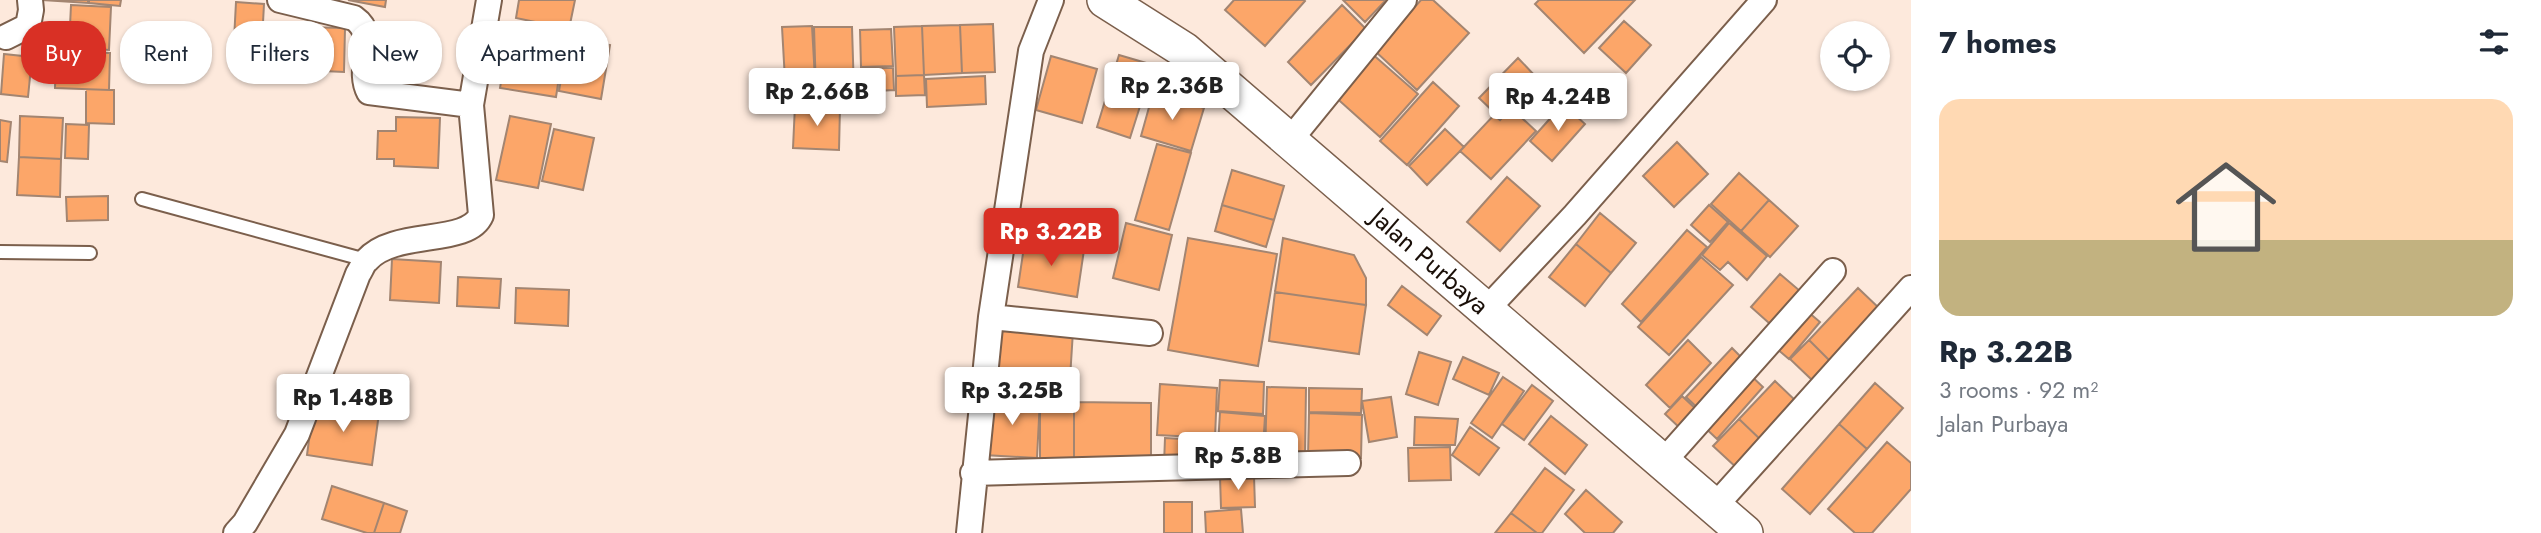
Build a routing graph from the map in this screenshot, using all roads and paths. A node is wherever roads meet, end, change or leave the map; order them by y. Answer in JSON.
{"nodes":[{"id":1,"x":30,"y":0,"type":"edge"},
{"id":2,"x":280,"y":0,"type":"edge"},
{"id":3,"x":489,"y":0,"type":"edge"},
{"id":4,"x":1051,"y":0,"type":"edge"},
{"id":5,"x":1105,"y":0,"type":"edge"},
{"id":6,"x":1405,"y":0,"type":"edge"},
{"id":7,"x":1764,"y":0,"type":"edge"},
{"id":8,"x":1141,"y":10,"type":"edge"},
{"id":9,"x":6,"y":37,"type":"dead end"},
{"id":10,"x":471,"y":105,"type":"junction"},
{"id":11,"x":1290,"y":140,"type":"junction"},
{"id":12,"x":142,"y":199,"type":"dead end"},
{"id":13,"x":0,"y":252,"type":"edge"},
{"id":14,"x":90,"y":253,"type":"dead end"},
{"id":15,"x":366,"y":260,"type":"junction"},
{"id":16,"x":1833,"y":271,"type":"dead end"},
{"id":17,"x":1911,"y":288,"type":"edge"},
{"id":18,"x":1486,"y":310,"type":"junction"},
{"id":19,"x":991,"y":317,"type":"junction"},
{"id":20,"x":1150,"y":333,"type":"dead end"},
{"id":21,"x":1664,"y":462,"type":"junction"},
{"id":22,"x":1348,"y":463,"type":"dead end"},
{"id":23,"x":973,"y":473,"type":"junction"},
{"id":24,"x":1715,"y":506,"type":"junction"},
{"id":25,"x":236,"y":533,"type":"edge"},
{"id":26,"x":969,"y":533,"type":"edge"},
{"id":27,"x":1745,"y":533,"type":"edge"}],
"edges":[{"from":1,"to":9,"type":"street"},
{"from":2,"to":10,"type":"street"},
{"from":3,"to":10,"type":"street"},
{"from":4,"to":19,"type":"street"},
{"from":5,"to":8,"type":"main road","name":"Jalan Purbaya"},
{"from":6,"to":11,"type":"street"},
{"from":7,"to":18,"type":"street"},
{"from":8,"to":11,"type":"main road","name":"Jalan Purbaya"},
{"from":10,"to":15,"type":"street"},
{"from":11,"to":18,"type":"main road","name":"Jalan Purbaya"},
{"from":12,"to":15,"type":"lane"},
{"from":13,"to":14,"type":"lane"},
{"from":15,"to":25,"type":"street"},
{"from":16,"to":21,"type":"street"},
{"from":17,"to":24,"type":"street"},
{"from":18,"to":21,"type":"main road","name":"Jalan Purbaya"},
{"from":19,"to":20,"type":"street"},
{"from":19,"to":23,"type":"street"},
{"from":21,"to":24,"type":"main road","name":"Jalan Purbaya"},
{"from":22,"to":23,"type":"street"},
{"from":23,"to":26,"type":"street"},
{"from":24,"to":27,"type":"main road","name":"Jalan Purbaya"}]}
